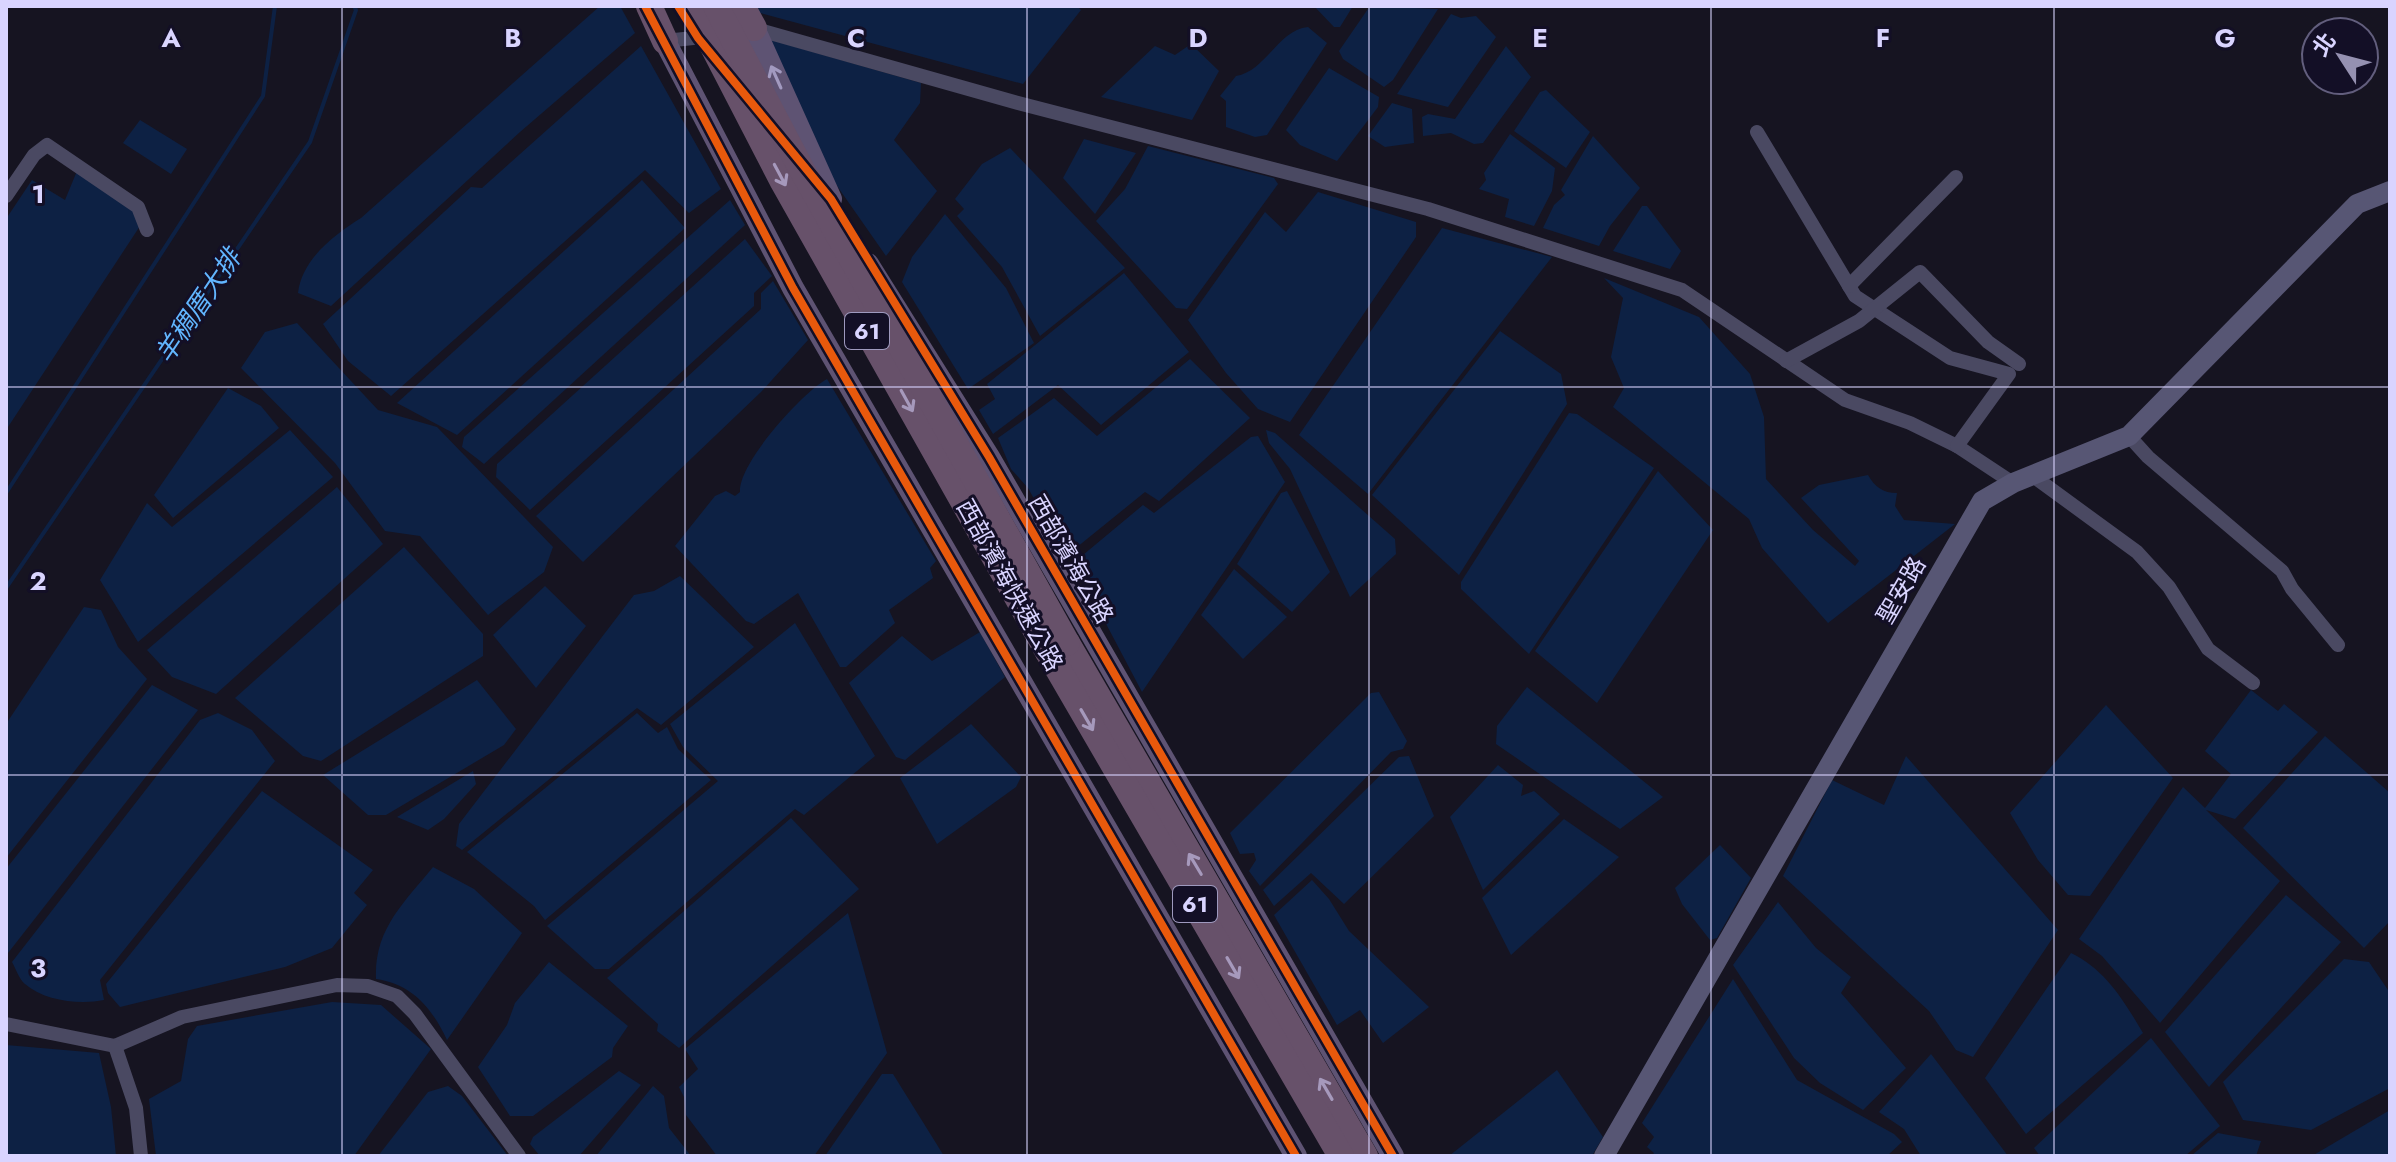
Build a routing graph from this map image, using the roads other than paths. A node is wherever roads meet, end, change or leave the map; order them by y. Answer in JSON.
{"nodes":[{"id":1,"x":647,"y":6,"type":"edge"},
{"id":2,"x":678,"y":6,"type":"edge"},
{"id":3,"x":692,"y":6,"type":"edge"},
{"id":4,"x":716,"y":6,"type":"edge"},
{"id":5,"x":748,"y":17,"type":"edge"},
{"id":6,"x":698,"y":38,"type":"junction"},
{"id":7,"x":665,"y":41,"type":"junction"},
{"id":8,"x":1757,"y":132,"type":"dead end"},
{"id":9,"x":1956,"y":177,"type":"dead end"},
{"id":10,"x":2390,"y":191,"type":"edge"},
{"id":11,"x":6,"y":196,"type":"edge"},
{"id":12,"x":831,"y":199,"type":"junction"},
{"id":13,"x":147,"y":230,"type":"dead end"},
{"id":14,"x":1849,"y":286,"type":"junction"},
{"id":15,"x":1876,"y":310,"type":"junction"},
{"id":16,"x":1786,"y":361,"type":"junction"},
{"id":17,"x":2019,"y":364,"type":"dead end"},
{"id":18,"x":2129,"y":436,"type":"junction"},
{"id":19,"x":1957,"y":446,"type":"junction"},
{"id":20,"x":2033,"y":476,"type":"junction"},
{"id":21,"x":2013,"y":483,"type":"junction"},
{"id":22,"x":2338,"y":645,"type":"dead end"},
{"id":23,"x":1058,"y":648,"type":"junction"},
{"id":24,"x":2253,"y":683,"type":"dead end"},
{"id":25,"x":6,"y":1024,"type":"edge"},
{"id":26,"x":115,"y":1046,"type":"junction"},
{"id":27,"x":141,"y":1156,"type":"edge"},
{"id":28,"x":519,"y":1156,"type":"edge"},
{"id":29,"x":1296,"y":1156,"type":"edge"},
{"id":30,"x":1341,"y":1156,"type":"edge"},
{"id":31,"x":1365,"y":1156,"type":"edge"},
{"id":32,"x":1393,"y":1156,"type":"edge"},
{"id":33,"x":1604,"y":1156,"type":"edge"}],
"edges":[{"from":1,"to":7,"type":"highway"},
{"from":2,"to":6,"type":"main road","name":"西部濱海公路"},
{"from":3,"to":23,"type":"highway","name":"西部濱海快速公路","number":"61","one_way":true,"bridge":true},
{"from":4,"to":23,"type":"highway","name":"西部濱海快速公路","number":"61","bridge":true},
{"from":5,"to":6,"type":"street"},
{"from":12,"to":5,"type":"main road","one_way":true},
{"from":5,"to":16,"type":"street"},
{"from":6,"to":7,"type":"street"},
{"from":6,"to":12,"type":"main road","name":"西部濱海公路"},
{"from":7,"to":29,"type":"main road"},
{"from":8,"to":14,"type":"street"},
{"from":9,"to":14,"type":"street"},
{"from":10,"to":18,"type":"street","name":"聖安路"},
{"from":11,"to":13,"type":"street"},
{"from":12,"to":32,"type":"main road","name":"西部濱海公路"},
{"from":14,"to":15,"type":"street"},
{"from":15,"to":16,"type":"street"},
{"from":15,"to":17,"type":"street"},
{"from":15,"to":19,"type":"street"},
{"from":16,"to":19,"type":"street"},
{"from":18,"to":20,"type":"street","name":"聖安路"},
{"from":18,"to":22,"type":"street"},
{"from":19,"to":21,"type":"street"},
{"from":20,"to":21,"type":"street","name":"聖安路"},
{"from":20,"to":24,"type":"street"},
{"from":21,"to":33,"type":"street","name":"聖安路"},
{"from":23,"to":30,"type":"highway","name":"西部濱海快速公路","number":"61","one_way":true},
{"from":31,"to":23,"type":"highway","name":"西部濱海快速公路","number":"61","one_way":true},
{"from":25,"to":26,"type":"street"},
{"from":26,"to":27,"type":"street"},
{"from":26,"to":28,"type":"street"}]}
